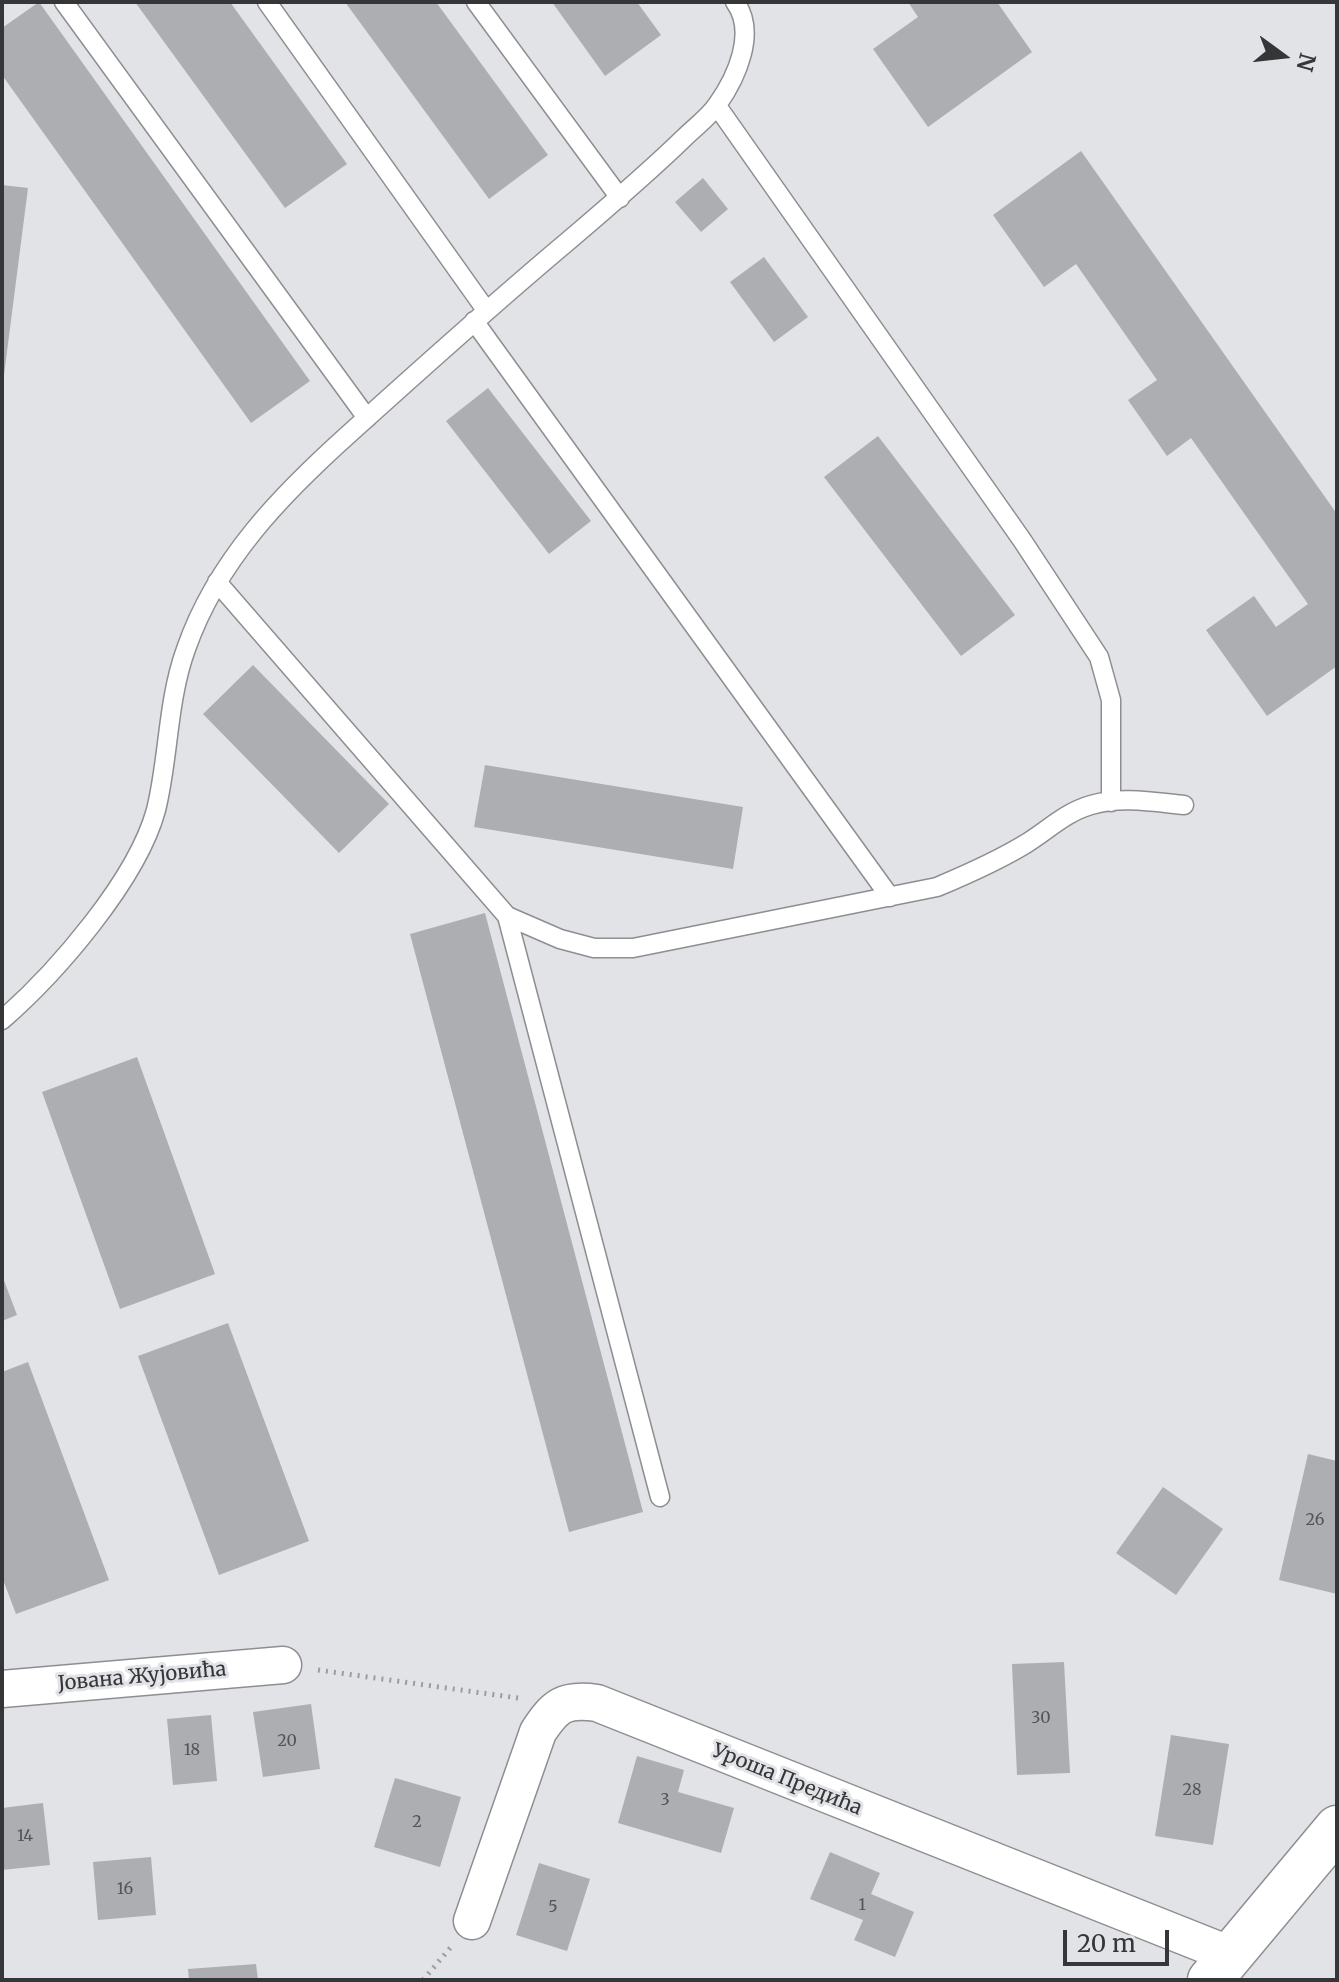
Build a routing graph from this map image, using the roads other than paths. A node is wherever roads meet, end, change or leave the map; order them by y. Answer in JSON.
{"nodes":[{"id":1,"x":64,"y":2,"type":"edge"},
{"id":2,"x":267,"y":2,"type":"edge"},
{"id":3,"x":476,"y":2,"type":"edge"},
{"id":4,"x":735,"y":2,"type":"edge"},
{"id":5,"x":717,"y":106,"type":"junction"},
{"id":6,"x":620,"y":198,"type":"junction"},
{"id":7,"x":480,"y":316,"type":"junction"},
{"id":8,"x":367,"y":418,"type":"junction"},
{"id":9,"x":217,"y":582,"type":"junction"},
{"id":10,"x":1111,"y":802,"type":"junction"},
{"id":11,"x":1184,"y":805,"type":"dead end"},
{"id":12,"x":890,"y":897,"type":"junction"},
{"id":13,"x":507,"y":916,"type":"junction"},
{"id":14,"x":2,"y":1020,"type":"edge"},
{"id":15,"x":660,"y":1497,"type":"dead end"},
{"id":16,"x":283,"y":1665,"type":"road end"},
{"id":17,"x":2,"y":1689,"type":"edge"},
{"id":18,"x":1337,"y":1828,"type":"edge"},
{"id":19,"x":472,"y":1921,"type":"dead end"},
{"id":20,"x":1221,"y":1968,"type":"edge"}],
"edges":[{"from":1,"to":8,"type":"lane"},
{"from":2,"to":7,"type":"lane"},
{"from":3,"to":6,"type":"lane"},
{"from":4,"to":5,"type":"lane"},
{"from":5,"to":6,"type":"lane"},
{"from":5,"to":10,"type":"lane"},
{"from":6,"to":7,"type":"lane"},
{"from":7,"to":8,"type":"lane"},
{"from":7,"to":12,"type":"lane"},
{"from":8,"to":9,"type":"lane"},
{"from":9,"to":13,"type":"lane"},
{"from":9,"to":14,"type":"lane"},
{"from":10,"to":11,"type":"lane"},
{"from":10,"to":12,"type":"lane"},
{"from":12,"to":13,"type":"lane"},
{"from":13,"to":15,"type":"lane"},
{"from":16,"to":17,"type":"street","name":"Јована Жујовића"},
{"from":18,"to":20,"type":"main road"},
{"from":19,"to":20,"type":"street","name":"Уроша Предића"}]}
